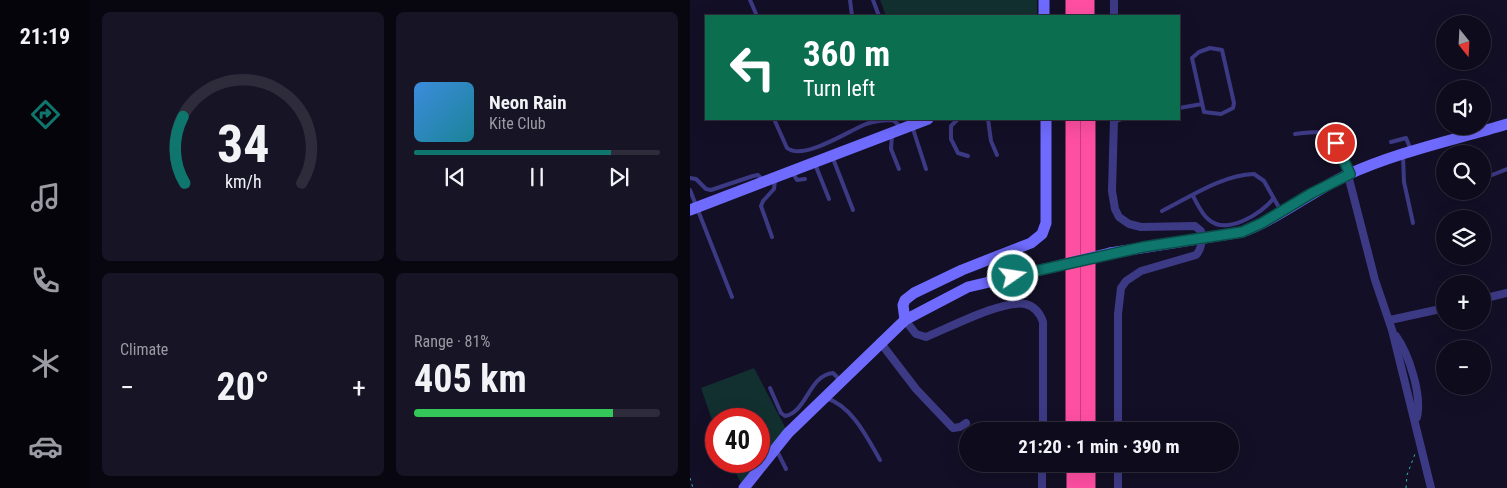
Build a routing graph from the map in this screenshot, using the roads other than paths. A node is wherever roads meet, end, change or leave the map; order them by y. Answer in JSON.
{"nodes":[{"id":1,"x":750,"y":0,"type":"edge"},
{"id":2,"x":850,"y":0,"type":"edge"},
{"id":3,"x":873,"y":0,"type":"edge"},
{"id":4,"x":1044,"y":0,"type":"edge"},
{"id":5,"x":1073,"y":0,"type":"edge"},
{"id":6,"x":1087,"y":0,"type":"edge"},
{"id":7,"x":1114,"y":0,"type":"edge"},
{"id":8,"x":757,"y":15,"type":"edge"},
{"id":9,"x":852,"y":15,"type":"edge"},
{"id":10,"x":879,"y":15,"type":"edge"},
{"id":11,"x":1044,"y":15,"type":"edge"},
{"id":12,"x":1073,"y":15,"type":"edge"},
{"id":13,"x":1087,"y":15,"type":"edge"},
{"id":14,"x":1114,"y":15,"type":"edge"},
{"id":15,"x":1202,"y":104,"type":"junction"},
{"id":16,"x":1180,"y":108,"type":"edge"},
{"id":17,"x":774,"y":120,"type":"edge"},
{"id":18,"x":879,"y":120,"type":"edge"},
{"id":19,"x":879,"y":120,"type":"edge"},
{"id":20,"x":893,"y":120,"type":"edge"},
{"id":21,"x":893,"y":120,"type":"edge"},
{"id":22,"x":957,"y":120,"type":"edge"},
{"id":23,"x":988,"y":120,"type":"edge"},
{"id":24,"x":1046,"y":120,"type":"edge"},
{"id":25,"x":1073,"y":120,"type":"edge"},
{"id":26,"x":1088,"y":120,"type":"edge"},
{"id":27,"x":1114,"y":121,"type":"edge"},
{"id":28,"x":912,"y":124,"type":"edge"},
{"id":29,"x":1507,"y":124,"type":"edge"},
{"id":30,"x":1295,"y":134,"type":"dead end"},
{"id":31,"x":1391,"y":142,"type":"dead end"},
{"id":32,"x":1407,"y":153,"type":"junction"},
{"id":33,"x":997,"y":155,"type":"dead end"},
{"id":34,"x":832,"y":156,"type":"junction"},
{"id":35,"x":968,"y":156,"type":"dead end"},
{"id":36,"x":815,"y":162,"type":"junction"},
{"id":37,"x":899,"y":169,"type":"dead end"},
{"id":38,"x":926,"y":170,"type":"dead end"},
{"id":39,"x":1507,"y":170,"type":"edge"},
{"id":40,"x":792,"y":171,"type":"junction"},
{"id":41,"x":1349,"y":174,"type":"junction"},
{"id":42,"x":1492,"y":175,"type":"dead end"},
{"id":43,"x":690,"y":178,"type":"edge"},
{"id":44,"x":805,"y":179,"type":"dead end"},
{"id":45,"x":769,"y":180,"type":"junction"},
{"id":46,"x":690,"y":190,"type":"edge"},
{"id":47,"x":1193,"y":196,"type":"junction"},
{"id":48,"x":828,"y":199,"type":"dead end"},
{"id":49,"x":1273,"y":199,"type":"junction"},
{"id":50,"x":693,"y":209,"type":"edge"},
{"id":51,"x":853,"y":210,"type":"dead end"},
{"id":52,"x":1162,"y":211,"type":"dead end"},
{"id":53,"x":1281,"y":211,"type":"junction"},
{"id":54,"x":1413,"y":223,"type":"dead end"},
{"id":55,"x":772,"y":238,"type":"dead end"},
{"id":56,"x":1201,"y":239,"type":"junction"},
{"id":57,"x":1507,"y":293,"type":"edge"},
{"id":58,"x":732,"y":297,"type":"dead end"},
{"id":59,"x":1491,"y":297,"type":"edge"},
{"id":60,"x":1436,"y":310,"type":"edge"},
{"id":61,"x":905,"y":320,"type":"junction"},
{"id":62,"x":1390,"y":320,"type":"junction"},
{"id":63,"x":880,"y":342,"type":"junction"},
{"id":64,"x":841,"y":381,"type":"junction"},
{"id":65,"x":770,"y":388,"type":"dead end"},
{"id":66,"x":823,"y":398,"type":"junction"},
{"id":67,"x":1043,"y":422,"type":"edge"},
{"id":68,"x":1074,"y":422,"type":"edge"},
{"id":69,"x":1088,"y":422,"type":"edge"},
{"id":70,"x":1118,"y":422,"type":"edge"},
{"id":71,"x":959,"y":426,"type":"edge"},
{"id":72,"x":775,"y":448,"type":"junction"},
{"id":73,"x":880,"y":460,"type":"dead end"},
{"id":74,"x":786,"y":470,"type":"dead end"},
{"id":75,"x":1042,"y":472,"type":"edge"},
{"id":76,"x":1074,"y":472,"type":"edge"},
{"id":77,"x":1088,"y":472,"type":"edge"},
{"id":78,"x":1118,"y":472,"type":"edge"},
{"id":79,"x":744,"y":488,"type":"edge"},
{"id":80,"x":1042,"y":488,"type":"edge"},
{"id":81,"x":1074,"y":488,"type":"edge"},
{"id":82,"x":1088,"y":488,"type":"edge"},
{"id":83,"x":1118,"y":488,"type":"edge"},
{"id":84,"x":1431,"y":488,"type":"edge"}],
"edges":[{"from":1,"to":8,"type":"lane"},
{"from":2,"to":9,"type":"lane"},
{"from":3,"to":10,"type":"lane"},
{"from":4,"to":11,"type":"street"},
{"from":5,"to":12,"type":"highway"},
{"from":6,"to":13,"type":"highway"},
{"from":7,"to":14,"type":"street"},
{"from":15,"to":15,"type":"lane"},
{"from":15,"to":16,"type":"lane"},
{"from":17,"to":19,"type":"lane"},
{"from":18,"to":21,"type":"lane"},
{"from":20,"to":28,"type":"lane"},
{"from":22,"to":35,"type":"lane"},
{"from":23,"to":33,"type":"lane"},
{"from":24,"to":61,"type":"street"},
{"from":25,"to":68,"type":"highway"},
{"from":26,"to":69,"type":"highway"},
{"from":27,"to":56,"type":"street"},
{"from":28,"to":34,"type":"street"},
{"from":28,"to":37,"type":"lane"},
{"from":28,"to":38,"type":"lane"},
{"from":29,"to":32,"type":"street"},
{"from":30,"to":41,"type":"lane"},
{"from":31,"to":32,"type":"lane"},
{"from":32,"to":41,"type":"street"},
{"from":32,"to":54,"type":"lane"},
{"from":34,"to":36,"type":"street"},
{"from":34,"to":51,"type":"lane"},
{"from":36,"to":40,"type":"street"},
{"from":36,"to":48,"type":"lane"},
{"from":39,"to":42,"type":"lane"},
{"from":40,"to":44,"type":"lane"},
{"from":40,"to":45,"type":"street"},
{"from":41,"to":53,"type":"street"},
{"from":41,"to":62,"type":"street"},
{"from":43,"to":45,"type":"lane"},
{"from":45,"to":50,"type":"street"},
{"from":45,"to":55,"type":"lane"},
{"from":46,"to":50,"type":"lane"},
{"from":47,"to":49,"type":"lane"},
{"from":47,"to":49,"type":"lane"},
{"from":47,"to":52,"type":"lane"},
{"from":49,"to":53,"type":"lane"},
{"from":50,"to":58,"type":"lane"},
{"from":53,"to":56,"type":"street"},
{"from":56,"to":61,"type":"street","bridge":true},
{"from":56,"to":70,"type":"street"},
{"from":57,"to":59,"type":"street"},
{"from":60,"to":62,"type":"street"},
{"from":61,"to":63,"type":"street"},
{"from":61,"to":67,"type":"street"},
{"from":62,"to":84,"type":"street"},
{"from":63,"to":64,"type":"street"},
{"from":63,"to":71,"type":"street"},
{"from":64,"to":65,"type":"lane"},
{"from":64,"to":66,"type":"street"},
{"from":66,"to":72,"type":"street"},
{"from":66,"to":73,"type":"lane"},
{"from":72,"to":74,"type":"lane"},
{"from":72,"to":79,"type":"street"},
{"from":75,"to":80,"type":"street"},
{"from":76,"to":81,"type":"highway"},
{"from":77,"to":82,"type":"highway"},
{"from":78,"to":83,"type":"street"}]}
